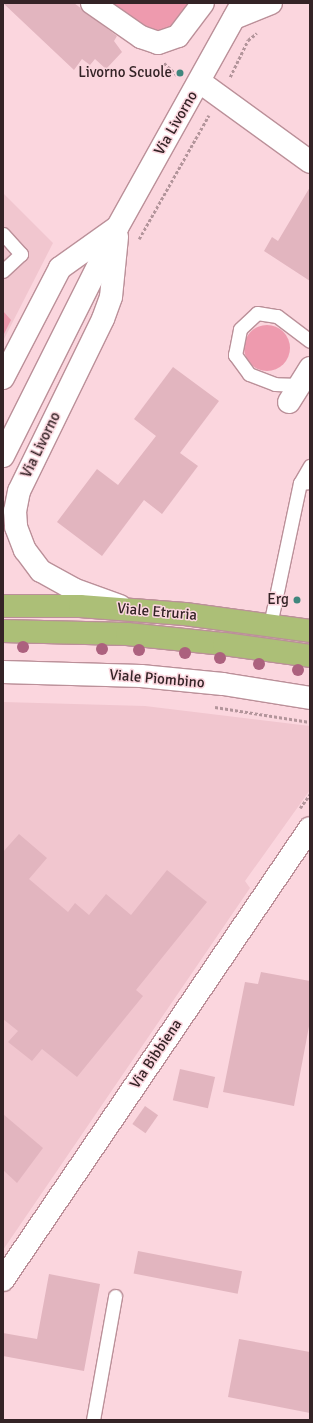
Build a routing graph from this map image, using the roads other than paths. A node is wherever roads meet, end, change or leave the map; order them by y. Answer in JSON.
{"nodes":[{"id":1,"x":92,"y":3,"type":"edge"},
{"id":2,"x":202,"y":3,"type":"edge"},
{"id":3,"x":271,"y":3,"type":"edge"},
{"id":4,"x":238,"y":10,"type":"edge"},
{"id":5,"x":200,"y":82,"type":"junction"},
{"id":6,"x":310,"y":162,"type":"edge"},
{"id":7,"x":117,"y":228,"type":"junction"},
{"id":8,"x":3,"y":234,"type":"edge"},
{"id":9,"x":3,"y":272,"type":"edge"},
{"id":10,"x":310,"y":341,"type":"edge"},
{"id":11,"x":3,"y":378,"type":"edge"},
{"id":12,"x":300,"y":385,"type":"edge"},
{"id":13,"x":3,"y":456,"type":"edge"},
{"id":14,"x":310,"y":466,"type":"edge"},
{"id":15,"x":305,"y":483,"type":"edge"},
{"id":16,"x":3,"y":606,"type":"edge"},
{"id":17,"x":128,"y":609,"type":"junction"},
{"id":18,"x":270,"y":624,"type":"junction"},
{"id":19,"x":3,"y":631,"type":"edge"},
{"id":20,"x":310,"y":631,"type":"edge"},
{"id":21,"x":310,"y":656,"type":"edge"},
{"id":22,"x":3,"y":672,"type":"edge"},
{"id":23,"x":310,"y":698,"type":"edge"},
{"id":24,"x":310,"y":828,"type":"edge"},
{"id":25,"x":3,"y":1280,"type":"edge"},
{"id":26,"x":116,"y":1296,"type":"dead end"},
{"id":27,"x":93,"y":1420,"type":"edge"}],
"edges":[{"from":1,"to":2,"type":"street"},
{"from":3,"to":4,"type":"street","name":"Via Livorno"},
{"from":4,"to":5,"type":"street","name":"Via Livorno"},
{"from":5,"to":6,"type":"street"},
{"from":5,"to":7,"type":"street","name":"Via Livorno"},
{"from":7,"to":11,"type":"street","name":"Via Livorno"},
{"from":7,"to":13,"type":"street","name":"Via Livorno"},
{"from":7,"to":17,"type":"street","name":"Via Livorno"},
{"from":8,"to":9,"type":"lane"},
{"from":10,"to":12,"type":"lane"},
{"from":14,"to":15,"type":"lane"},
{"from":15,"to":18,"type":"lane"},
{"from":16,"to":17,"type":"main road","name":"Viale Etruria"},
{"from":17,"to":18,"type":"main road","name":"Viale Etruria"},
{"from":18,"to":20,"type":"main road","name":"Viale Etruria"},
{"from":19,"to":21,"type":"main road","name":"Viale Etruria"},
{"from":22,"to":23,"type":"street","name":"Viale Piombino"},
{"from":24,"to":25,"type":"street","name":"Via Bibbiena"},
{"from":26,"to":27,"type":"lane"}]}
